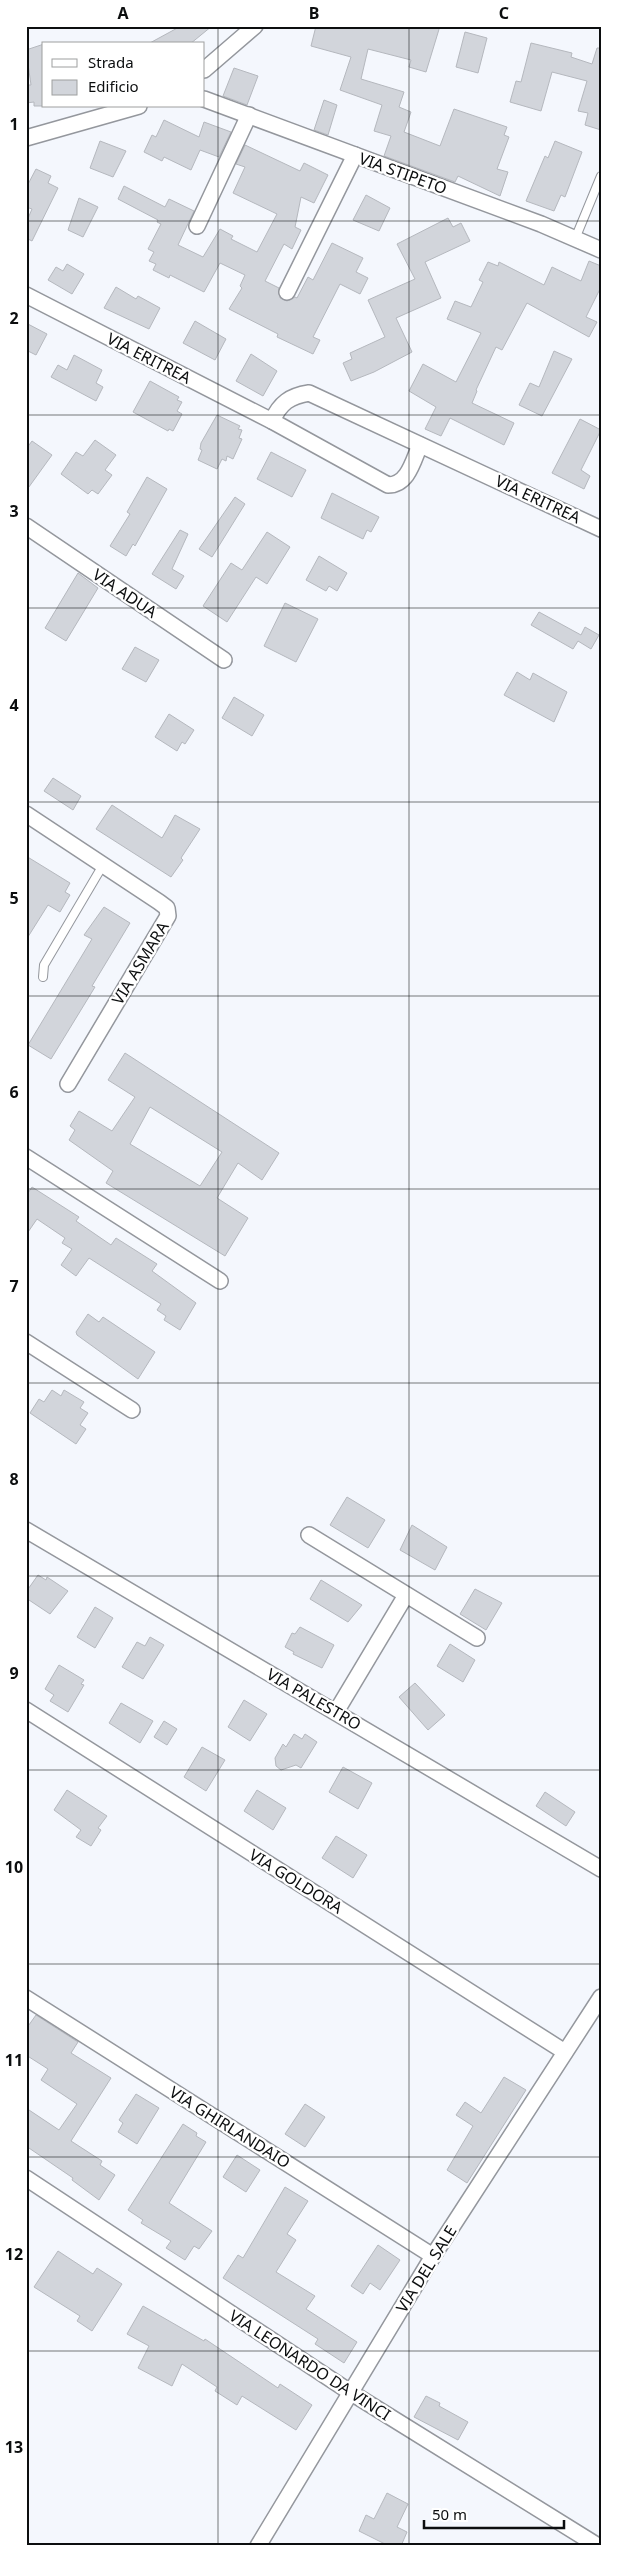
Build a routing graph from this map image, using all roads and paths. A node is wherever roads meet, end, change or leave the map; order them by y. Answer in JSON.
{"nodes":[{"id":1,"x":255,"y":26,"type":"edge"},
{"id":2,"x":205,"y":69,"type":"edge"},
{"id":3,"x":205,"y":99,"type":"edge"},
{"id":4,"x":133,"y":108,"type":"edge"},
{"id":5,"x":249,"y":115,"type":"junction"},
{"id":6,"x":26,"y":138,"type":"edge"},
{"id":7,"x":355,"y":155,"type":"junction"},
{"id":8,"x":601,"y":176,"type":"edge"},
{"id":9,"x":197,"y":226,"type":"dead end"},
{"id":10,"x":575,"y":239,"type":"junction"},
{"id":11,"x":601,"y":250,"type":"edge"},
{"id":12,"x":287,"y":292,"type":"dead end"},
{"id":13,"x":26,"y":295,"type":"edge"},
{"id":14,"x":272,"y":421,"type":"junction"},
{"id":15,"x":420,"y":444,"type":"junction"},
{"id":16,"x":26,"y":526,"type":"edge"},
{"id":17,"x":601,"y":529,"type":"edge"},
{"id":18,"x":224,"y":660,"type":"dead end"},
{"id":19,"x":26,"y":814,"type":"edge"},
{"id":20,"x":103,"y":865,"type":"junction"},
{"id":21,"x":42,"y":977,"type":"dead end"},
{"id":22,"x":68,"y":1084,"type":"dead end"},
{"id":23,"x":26,"y":1157,"type":"edge"},
{"id":24,"x":220,"y":1281,"type":"dead end"},
{"id":25,"x":26,"y":1342,"type":"edge"},
{"id":26,"x":132,"y":1410,"type":"dead end"},
{"id":27,"x":26,"y":1530,"type":"edge"},
{"id":28,"x":309,"y":1535,"type":"dead end"},
{"id":29,"x":406,"y":1595,"type":"junction"},
{"id":30,"x":477,"y":1638,"type":"dead end"},
{"id":31,"x":26,"y":1710,"type":"edge"},
{"id":32,"x":336,"y":1712,"type":"junction"},
{"id":33,"x":601,"y":1869,"type":"edge"},
{"id":34,"x":601,"y":1997,"type":"edge"},
{"id":35,"x":26,"y":1998,"type":"edge"},
{"id":36,"x":565,"y":2052,"type":"junction"},
{"id":37,"x":26,"y":2178,"type":"edge"},
{"id":38,"x":433,"y":2256,"type":"junction"},
{"id":39,"x":350,"y":2392,"type":"junction"},
{"id":40,"x":596,"y":2544,"type":"edge"},
{"id":41,"x":258,"y":2546,"type":"edge"}],
"edges":[{"from":1,"to":2,"type":"street"},
{"from":3,"to":5,"type":"street","name":"VIA STIPETO"},
{"from":4,"to":6,"type":"street"},
{"from":5,"to":7,"type":"street","name":"VIA STIPETO"},
{"from":5,"to":9,"type":"street"},
{"from":7,"to":10,"type":"street","name":"VIA STIPETO"},
{"from":7,"to":12,"type":"street"},
{"from":8,"to":10,"type":"lane"},
{"from":10,"to":11,"type":"street","name":"VIA STIPETO"},
{"from":13,"to":14,"type":"street","name":"VIA ERITREA"},
{"from":14,"to":15,"type":"street","name":"VIA ERITREA"},
{"from":14,"to":15,"type":"street","name":"VIA ERITREA"},
{"from":15,"to":17,"type":"street","name":"VIA ERITREA"},
{"from":16,"to":18,"type":"street","name":"VIA ADUA"},
{"from":19,"to":20,"type":"street","name":"VIA ASMARA"},
{"from":20,"to":21,"type":"lane"},
{"from":20,"to":22,"type":"street","name":"VIA ASMARA"},
{"from":23,"to":24,"type":"street"},
{"from":25,"to":26,"type":"street"},
{"from":27,"to":32,"type":"street","name":"VIA PALESTRO"},
{"from":28,"to":29,"type":"street"},
{"from":29,"to":30,"type":"street"},
{"from":29,"to":32,"type":"street"},
{"from":31,"to":36,"type":"street","name":"VIA GOLDORA"},
{"from":32,"to":33,"type":"street","name":"VIA PALESTRO"},
{"from":34,"to":36,"type":"street","name":"VIA DEL SALE"},
{"from":35,"to":38,"type":"street","name":"VIA GHIRLANDAIO"},
{"from":36,"to":38,"type":"street","name":"VIA DEL SALE"},
{"from":37,"to":39,"type":"street","name":"VIA LEONARDO DA VINCI"},
{"from":38,"to":39,"type":"street","name":"VIA DEL SALE"},
{"from":39,"to":40,"type":"street","name":"VIA LEONARDO DA VINCI"},
{"from":39,"to":41,"type":"street","name":"VIA DEL SALE"}]}
